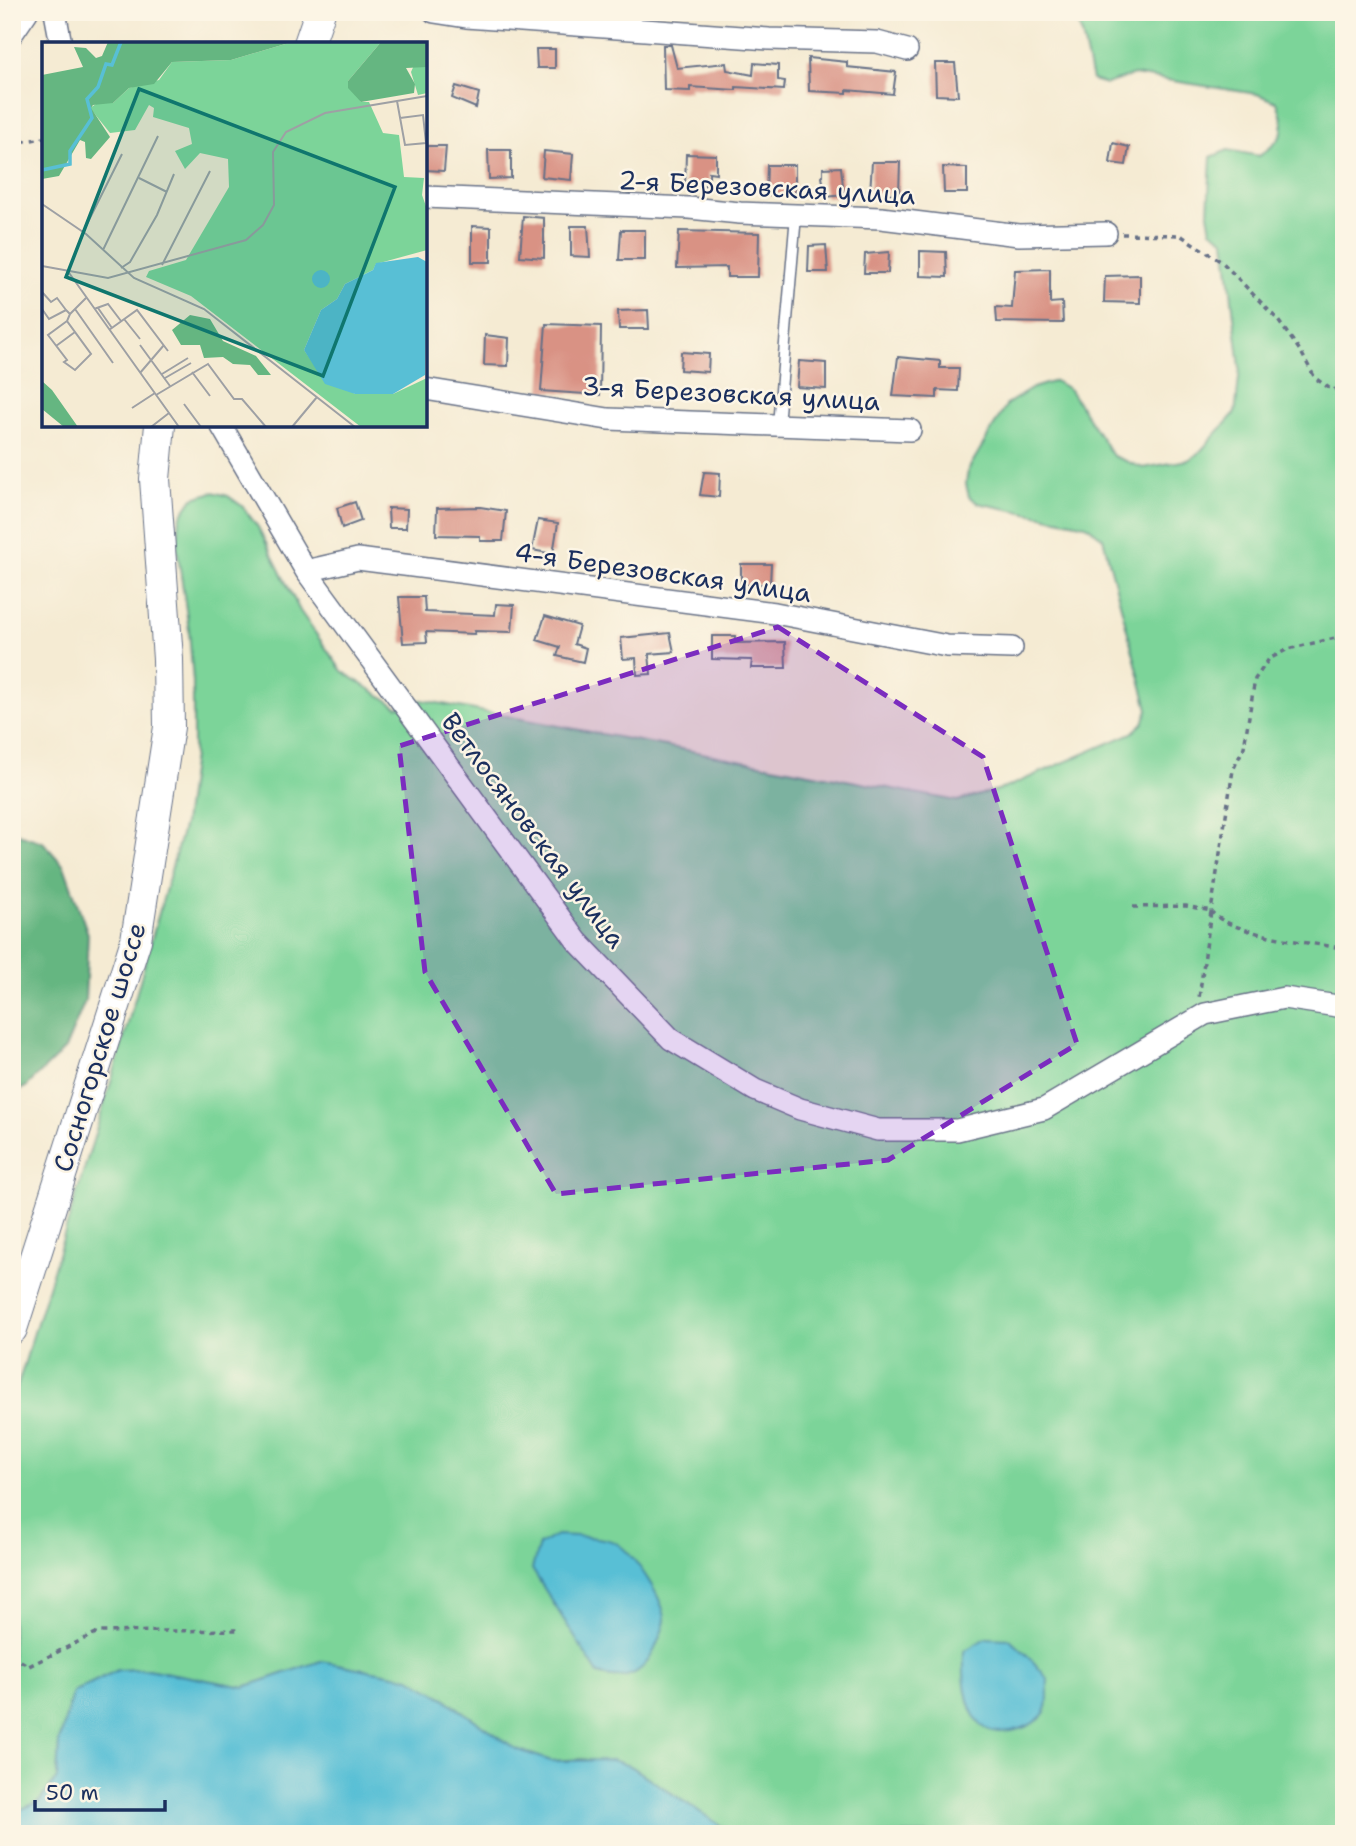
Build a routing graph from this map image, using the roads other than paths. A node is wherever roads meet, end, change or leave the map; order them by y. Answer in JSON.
{"nodes":[{"id":1,"x":27,"y":12,"type":"edge"},
{"id":2,"x":55,"y":12,"type":"edge"},
{"id":3,"x":320,"y":12,"type":"edge"},
{"id":4,"x":433,"y":12,"type":"edge"},
{"id":5,"x":12,"y":34,"type":"edge"},
{"id":6,"x":61,"y":42,"type":"edge"},
{"id":7,"x":310,"y":42,"type":"edge"},
{"id":8,"x":907,"y":50,"type":"dead end"},
{"id":9,"x":427,"y":197,"type":"edge"},
{"id":10,"x":796,"y":215,"type":"junction"},
{"id":11,"x":1106,"y":233,"type":"road end"},
{"id":12,"x":427,"y":389,"type":"edge"},
{"id":13,"x":778,"y":425,"type":"junction"},
{"id":14,"x":160,"y":427,"type":"edge"},
{"id":15,"x":222,"y":427,"type":"edge"},
{"id":16,"x":910,"y":430,"type":"dead end"},
{"id":17,"x":306,"y":571,"type":"junction"},
{"id":18,"x":1012,"y":648,"type":"dead end"},
{"id":19,"x":1344,"y":1007,"type":"edge"},
{"id":20,"x":12,"y":1328,"type":"edge"}],
"edges":[{"from":1,"to":5,"type":"street"},
{"from":2,"to":6,"type":"street"},
{"from":3,"to":7,"type":"main road"},
{"from":4,"to":8,"type":"street"},
{"from":9,"to":10,"type":"street","name":"2-я Березовская улица"},
{"from":10,"to":11,"type":"street","name":"2-я Березовская улица"},
{"from":10,"to":13,"type":"lane"},
{"from":12,"to":13,"type":"street","name":"3-я Березовская улица"},
{"from":13,"to":16,"type":"street","name":"3-я Березовская улица"},
{"from":14,"to":20,"type":"main road","name":"Сосногорское шоссе"},
{"from":15,"to":17,"type":"street","name":"Ветлосяновская улица"},
{"from":17,"to":18,"type":"street","name":"4-я Березовская улица"},
{"from":17,"to":19,"type":"street","name":"Ветлосяновская улица"}]}
